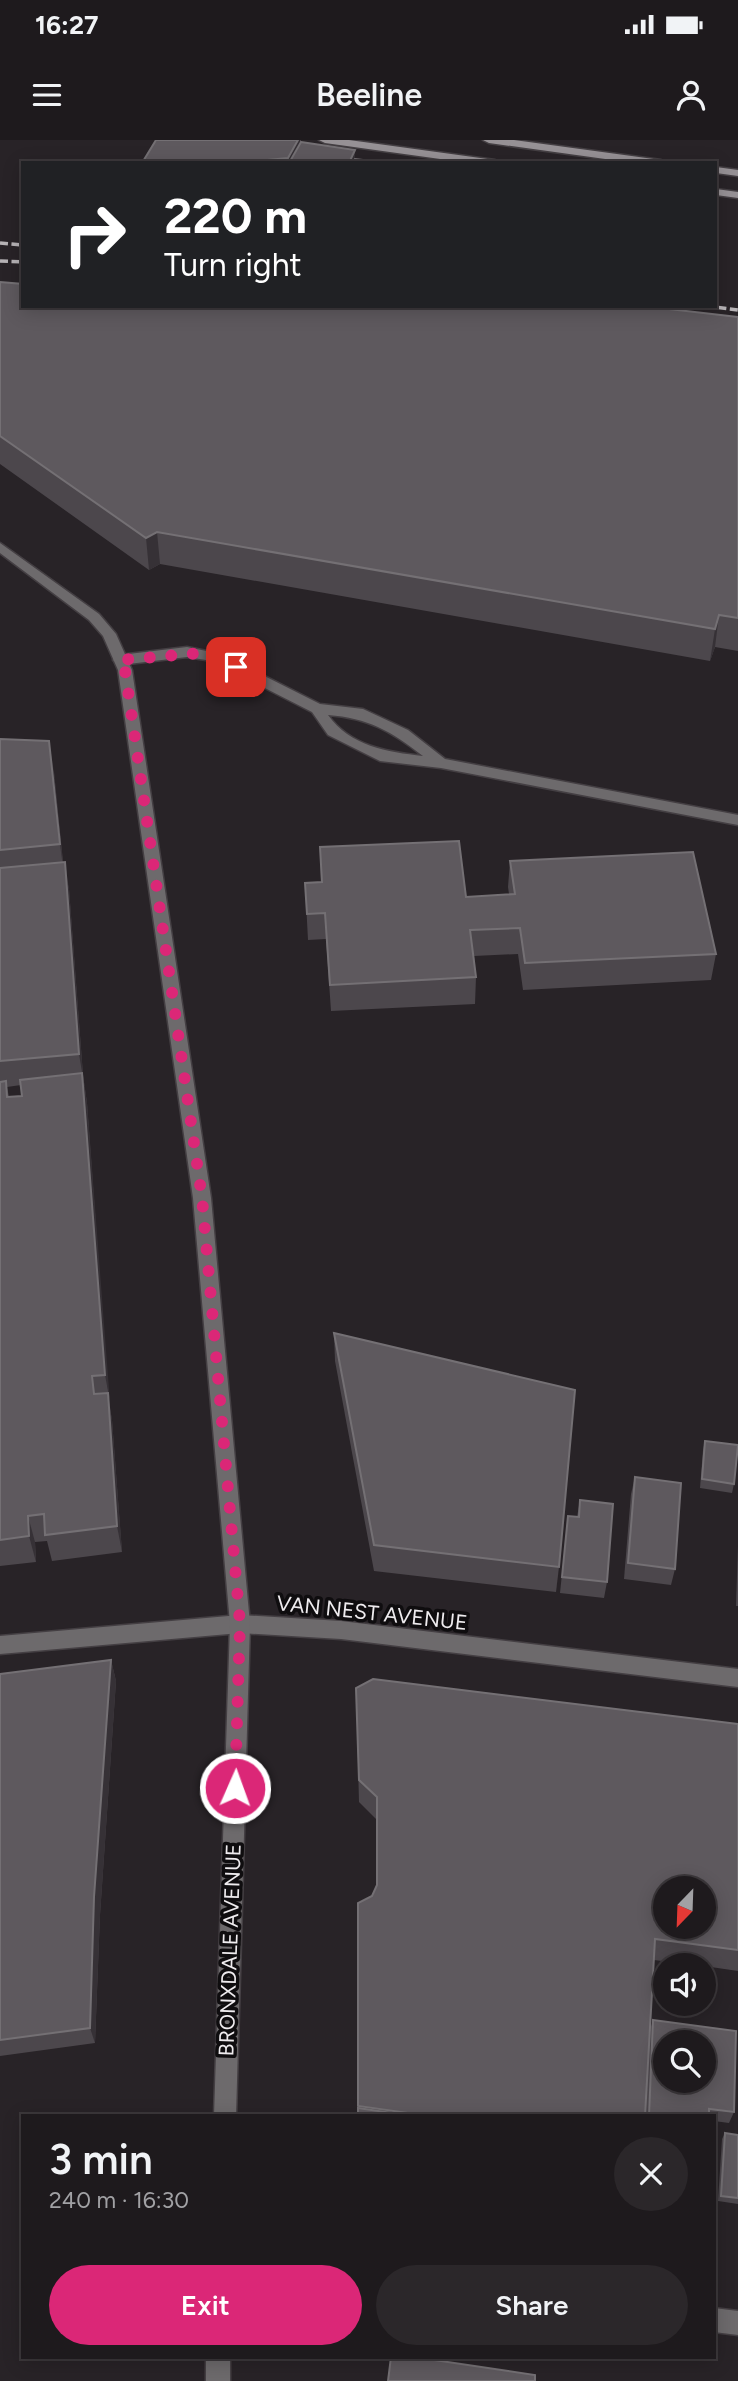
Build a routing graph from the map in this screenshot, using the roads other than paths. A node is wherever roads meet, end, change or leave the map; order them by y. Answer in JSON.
{"nodes":[{"id":1,"x":325,"y":140,"type":"edge"},
{"id":2,"x":489,"y":140,"type":"edge"},
{"id":3,"x":403,"y":145,"type":"edge"},
{"id":4,"x":485,"y":161,"type":"edge"},
{"id":5,"x":647,"y":161,"type":"edge"},
{"id":6,"x":717,"y":170,"type":"edge"},
{"id":7,"x":738,"y":173,"type":"edge"},
{"id":8,"x":717,"y":192,"type":"edge"},
{"id":9,"x":738,"y":195,"type":"edge"},
{"id":10,"x":0,"y":547,"type":"edge"},
{"id":11,"x":120,"y":660,"type":"junction"},
{"id":12,"x":317,"y":709,"type":"junction"},
{"id":13,"x":441,"y":763,"type":"junction"},
{"id":14,"x":738,"y":820,"type":"edge"},
{"id":15,"x":240,"y":1623,"type":"junction"},
{"id":16,"x":0,"y":1645,"type":"edge"},
{"id":17,"x":738,"y":1678,"type":"edge"},
{"id":18,"x":225,"y":2114,"type":"edge"},
{"id":19,"x":716,"y":2320,"type":"edge"},
{"id":20,"x":738,"y":2323,"type":"edge"},
{"id":21,"x":218,"y":2359,"type":"edge"},
{"id":22,"x":218,"y":2381,"type":"edge"}],
"edges":[{"from":1,"to":3,"type":"main road"},
{"from":2,"to":5,"type":"main road"},
{"from":3,"to":4,"type":"main road"},
{"from":6,"to":7,"type":"main road"},
{"from":8,"to":9,"type":"main road"},
{"from":10,"to":11,"type":"street","name":"BRONXDALE AVENUE"},
{"from":11,"to":12,"type":"street"},
{"from":11,"to":15,"type":"street","name":"BRONXDALE AVENUE"},
{"from":12,"to":13,"type":"street"},
{"from":12,"to":13,"type":"street"},
{"from":13,"to":14,"type":"street"},
{"from":15,"to":16,"type":"street","name":"VAN NEST AVENUE"},
{"from":15,"to":17,"type":"street","name":"VAN NEST AVENUE"},
{"from":15,"to":18,"type":"street","name":"BRONXDALE AVENUE"},
{"from":19,"to":20,"type":"street"},
{"from":21,"to":22,"type":"street"}]}
